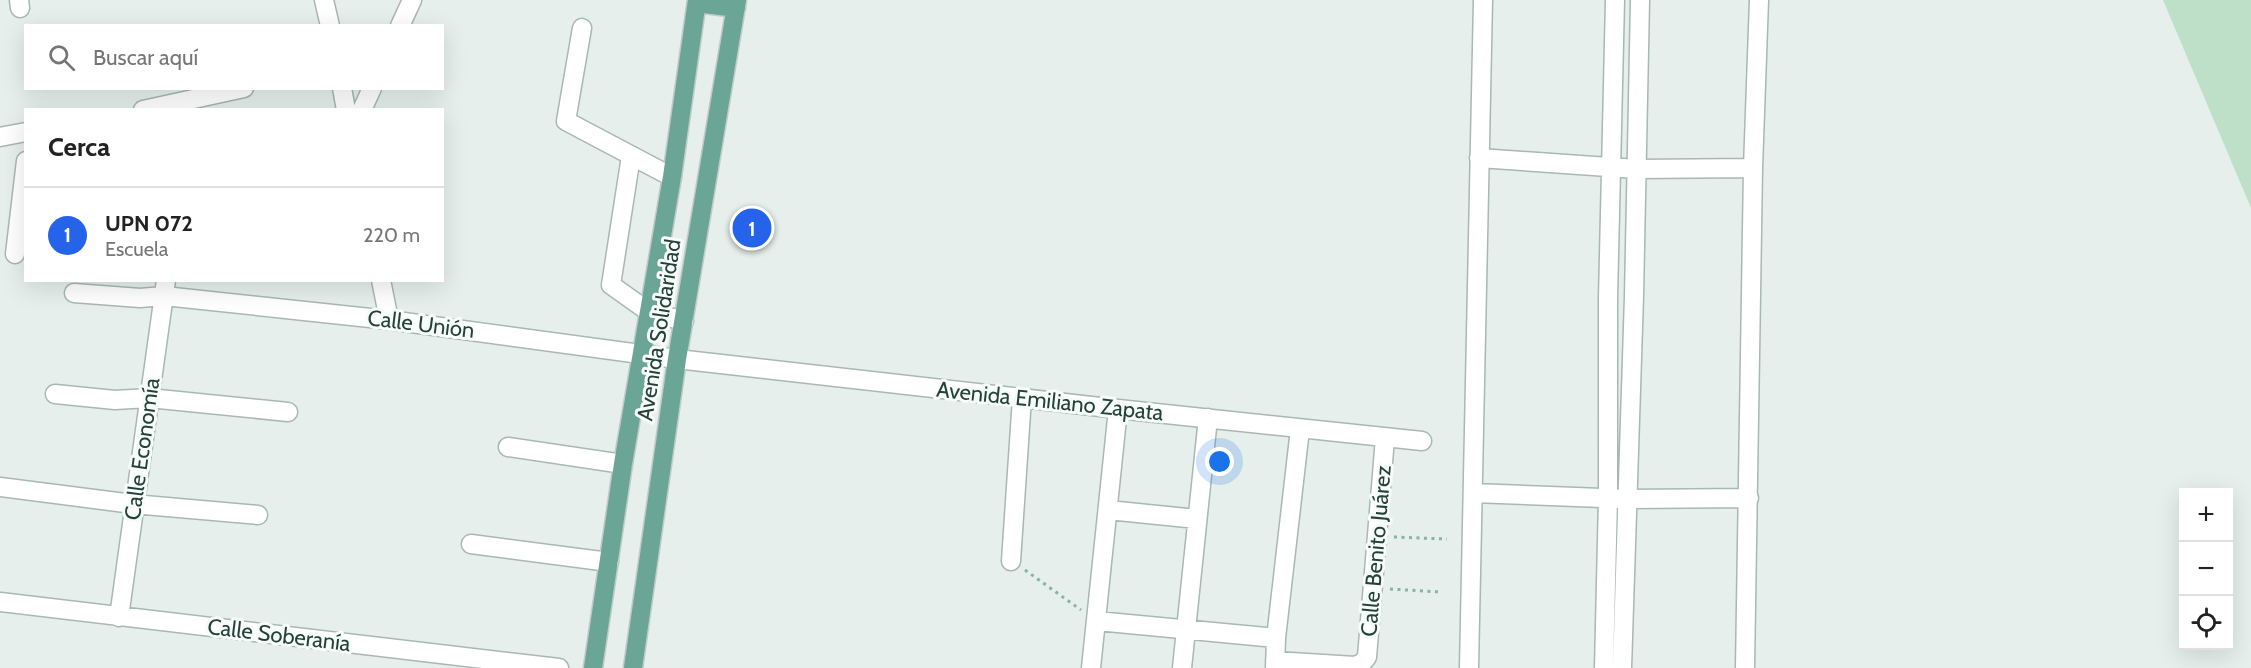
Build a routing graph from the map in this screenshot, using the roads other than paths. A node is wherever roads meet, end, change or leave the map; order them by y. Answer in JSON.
{"nodes":[{"id":1,"x":324,"y":0,"type":"edge"},
{"id":2,"x":412,"y":0,"type":"edge"},
{"id":3,"x":1483,"y":0,"type":"edge"},
{"id":4,"x":1615,"y":0,"type":"edge"},
{"id":5,"x":1640,"y":0,"type":"edge"},
{"id":6,"x":1759,"y":0,"type":"edge"},
{"id":7,"x":697,"y":2,"type":"edge"},
{"id":8,"x":737,"y":4,"type":"edge"},
{"id":9,"x":330,"y":24,"type":"edge"},
{"id":10,"x":401,"y":24,"type":"edge"},
{"id":11,"x":582,"y":28,"type":"dead end"},
{"id":12,"x":237,"y":90,"type":"edge"},
{"id":13,"x":342,"y":90,"type":"edge"},
{"id":14,"x":371,"y":90,"type":"edge"},
{"id":15,"x":186,"y":105,"type":"edge"},
{"id":16,"x":160,"y":108,"type":"edge"},
{"id":17,"x":346,"y":108,"type":"edge"},
{"id":18,"x":363,"y":108,"type":"edge"},
{"id":19,"x":24,"y":132,"type":"edge"},
{"id":20,"x":0,"y":137,"type":"edge"},
{"id":21,"x":631,"y":156,"type":"junction"},
{"id":22,"x":1479,"y":158,"type":"junction"},
{"id":23,"x":1612,"y":168,"type":"junction"},
{"id":24,"x":1753,"y":168,"type":"junction"},
{"id":25,"x":1637,"y":169,"type":"junction"},
{"id":26,"x":672,"y":177,"type":"junction"},
{"id":27,"x":23,"y":202,"type":"edge"},
{"id":28,"x":15,"y":254,"type":"dead end"},
{"id":29,"x":381,"y":282,"type":"edge"},
{"id":30,"x":165,"y":288,"type":"edge"},
{"id":31,"x":74,"y":293,"type":"dead end"},
{"id":32,"x":649,"y":312,"type":"junction"},
{"id":33,"x":389,"y":320,"type":"junction"},
{"id":34,"x":684,"y":321,"type":"junction"},
{"id":35,"x":641,"y":354,"type":"junction"},
{"id":36,"x":677,"y":358,"type":"junction"},
{"id":37,"x":54,"y":394,"type":"dead end"},
{"id":38,"x":149,"y":398,"type":"junction"},
{"id":39,"x":1022,"y":398,"type":"junction"},
{"id":40,"x":1118,"y":409,"type":"junction"},
{"id":41,"x":288,"y":412,"type":"dead end"},
{"id":42,"x":1208,"y":418,"type":"junction"},
{"id":43,"x":1300,"y":429,"type":"junction"},
{"id":44,"x":1385,"y":438,"type":"junction"},
{"id":45,"x":1422,"y":441,"type":"dead end"},
{"id":46,"x":507,"y":447,"type":"dead end"},
{"id":47,"x":623,"y":464,"type":"junction"},
{"id":48,"x":0,"y":487,"type":"edge"},
{"id":49,"x":1473,"y":493,"type":"junction"},
{"id":50,"x":1608,"y":498,"type":"junction"},
{"id":51,"x":1749,"y":498,"type":"junction"},
{"id":52,"x":1628,"y":499,"type":"junction"},
{"id":53,"x":133,"y":504,"type":"junction"},
{"id":54,"x":1108,"y":510,"type":"junction"},
{"id":55,"x":258,"y":516,"type":"dead end"},
{"id":56,"x":1197,"y":519,"type":"junction"},
{"id":57,"x":471,"y":544,"type":"dead end"},
{"id":58,"x":1011,"y":561,"type":"road end"},
{"id":59,"x":609,"y":562,"type":"junction"},
{"id":60,"x":0,"y":602,"type":"edge"},
{"id":61,"x":119,"y":617,"type":"junction"},
{"id":62,"x":1097,"y":621,"type":"junction"},
{"id":63,"x":1185,"y":630,"type":"junction"},
{"id":64,"x":1276,"y":638,"type":"junction"},
{"id":65,"x":1275,"y":664,"type":"edge"},
{"id":66,"x":1364,"y":666,"type":"edge"},
{"id":67,"x":559,"y":668,"type":"edge"},
{"id":68,"x":593,"y":668,"type":"edge"},
{"id":69,"x":633,"y":668,"type":"edge"},
{"id":70,"x":1091,"y":668,"type":"edge"},
{"id":71,"x":1182,"y":668,"type":"edge"},
{"id":72,"x":1469,"y":668,"type":"edge"},
{"id":73,"x":1604,"y":668,"type":"edge"},
{"id":74,"x":1622,"y":668,"type":"edge"},
{"id":75,"x":1745,"y":668,"type":"edge"}],
"edges":[{"from":1,"to":9,"type":"street"},
{"from":2,"to":10,"type":"street"},
{"from":3,"to":22,"type":"street"},
{"from":4,"to":23,"type":"street"},
{"from":5,"to":25,"type":"street"},
{"from":6,"to":24,"type":"street"},
{"from":7,"to":8,"type":"main road"},
{"from":7,"to":26,"type":"main road","name":"Avenida Solidaridad"},
{"from":8,"to":34,"type":"main road","name":"Avenida Solidaridad"},
{"from":11,"to":21,"type":"street"},
{"from":12,"to":15,"type":"street"},
{"from":13,"to":17,"type":"street"},
{"from":14,"to":18,"type":"street"},
{"from":15,"to":16,"type":"street"},
{"from":19,"to":20,"type":"street"},
{"from":21,"to":26,"type":"street"},
{"from":21,"to":32,"type":"street"},
{"from":22,"to":23,"type":"street"},
{"from":22,"to":49,"type":"street"},
{"from":23,"to":25,"type":"street"},
{"from":23,"to":50,"type":"street"},
{"from":24,"to":25,"type":"street"},
{"from":24,"to":51,"type":"street"},
{"from":25,"to":52,"type":"street"},
{"from":26,"to":32,"type":"main road","name":"Avenida Solidaridad"},
{"from":27,"to":28,"type":"street"},
{"from":29,"to":33,"type":"street"},
{"from":30,"to":31,"type":"street","name":"Calle Unión"},
{"from":30,"to":33,"type":"street","name":"Calle Unión"},
{"from":30,"to":38,"type":"street","name":"Calle Economía"},
{"from":32,"to":34,"type":"street"},
{"from":32,"to":35,"type":"main road","name":"Avenida Solidaridad"},
{"from":33,"to":35,"type":"street","name":"Calle Unión"},
{"from":34,"to":36,"type":"main road","name":"Avenida Solidaridad"},
{"from":35,"to":36,"type":"street","name":"Calle Unión"},
{"from":35,"to":47,"type":"main road","name":"Avenida Solidaridad"},
{"from":36,"to":39,"type":"street","name":"Avenida Emiliano Zapata"},
{"from":36,"to":69,"type":"main road","name":"Avenida Solidaridad"},
{"from":37,"to":38,"type":"street"},
{"from":38,"to":41,"type":"street"},
{"from":38,"to":53,"type":"street","name":"Calle Economía"},
{"from":39,"to":40,"type":"street","name":"Avenida Emiliano Zapata"},
{"from":39,"to":58,"type":"street"},
{"from":40,"to":42,"type":"street","name":"Avenida Emiliano Zapata"},
{"from":40,"to":54,"type":"street"},
{"from":42,"to":43,"type":"street","name":"Avenida Emiliano Zapata"},
{"from":42,"to":56,"type":"street"},
{"from":43,"to":44,"type":"street","name":"Avenida Emiliano Zapata"},
{"from":43,"to":64,"type":"street"},
{"from":44,"to":45,"type":"street","name":"Avenida Emiliano Zapata"},
{"from":44,"to":66,"type":"street","name":"Calle Benito Juárez"},
{"from":46,"to":47,"type":"street"},
{"from":47,"to":59,"type":"main road","name":"Avenida Solidaridad"},
{"from":48,"to":53,"type":"street"},
{"from":49,"to":50,"type":"street"},
{"from":49,"to":72,"type":"street"},
{"from":50,"to":52,"type":"street"},
{"from":50,"to":73,"type":"street"},
{"from":51,"to":52,"type":"street"},
{"from":51,"to":75,"type":"street"},
{"from":52,"to":74,"type":"street"},
{"from":53,"to":55,"type":"street"},
{"from":53,"to":61,"type":"street","name":"Calle Economía"},
{"from":54,"to":56,"type":"street"},
{"from":54,"to":62,"type":"street"},
{"from":56,"to":63,"type":"street"},
{"from":57,"to":59,"type":"street"},
{"from":59,"to":68,"type":"main road","name":"Avenida Solidaridad"},
{"from":60,"to":61,"type":"street","name":"Calle Soberanía"},
{"from":61,"to":67,"type":"street","name":"Calle Soberanía"},
{"from":62,"to":63,"type":"street"},
{"from":62,"to":70,"type":"street"},
{"from":63,"to":64,"type":"street"},
{"from":63,"to":71,"type":"street"},
{"from":64,"to":65,"type":"street"},
{"from":65,"to":66,"type":"street"}]}
